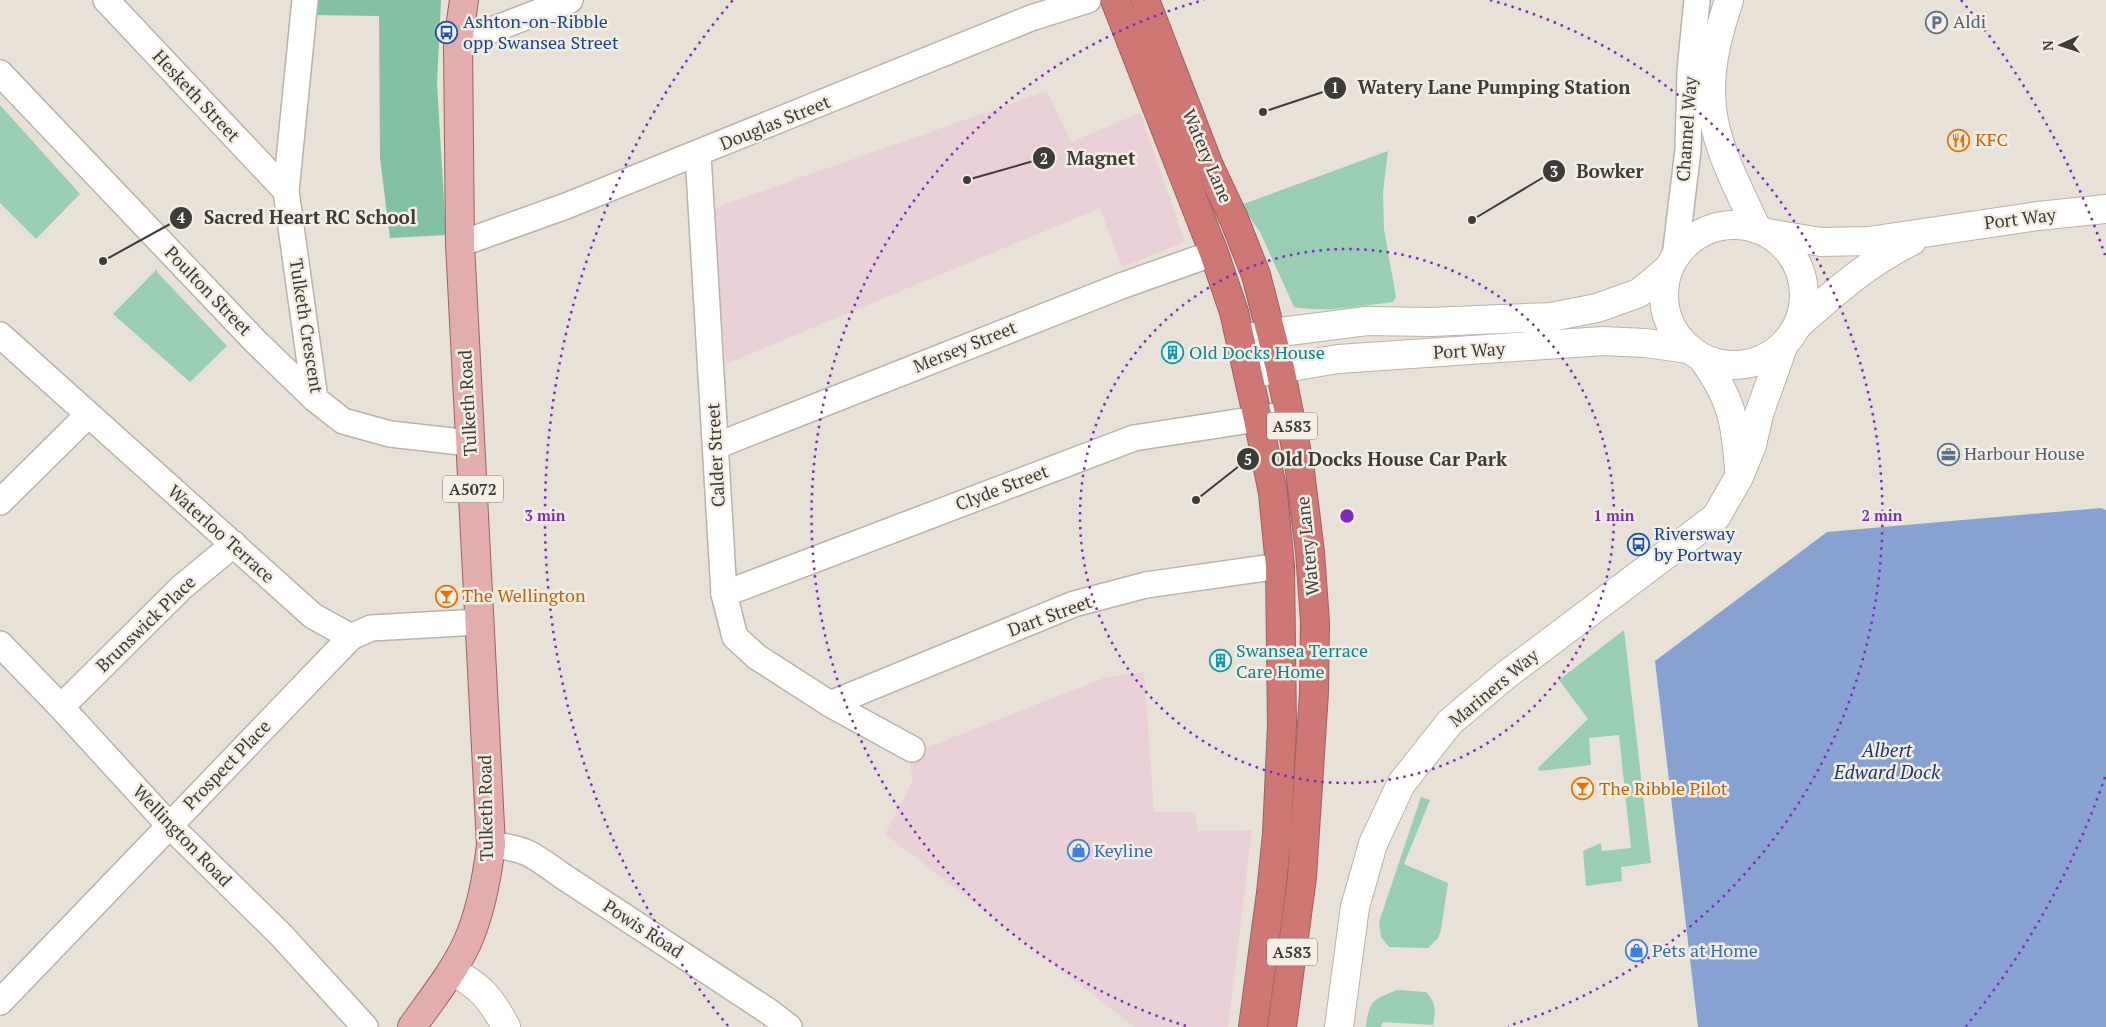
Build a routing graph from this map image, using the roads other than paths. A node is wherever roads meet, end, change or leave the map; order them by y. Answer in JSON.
{"nodes":[{"id":1,"x":106,"y":0,"type":"edge"},
{"id":2,"x":305,"y":0,"type":"edge"},
{"id":3,"x":464,"y":0,"type":"edge"},
{"id":4,"x":570,"y":0,"type":"edge"},
{"id":5,"x":1088,"y":0,"type":"edge"},
{"id":6,"x":1115,"y":0,"type":"edge"},
{"id":7,"x":1145,"y":0,"type":"edge"},
{"id":8,"x":1697,"y":0,"type":"edge"},
{"id":9,"x":1729,"y":0,"type":"edge"},
{"id":10,"x":458,"y":43,"type":"junction"},
{"id":11,"x":0,"y":73,"type":"edge"},
{"id":12,"x":698,"y":154,"type":"junction"},
{"id":13,"x":286,"y":191,"type":"junction"},
{"id":14,"x":2106,"y":209,"type":"edge"},
{"id":15,"x":1934,"y":230,"type":"junction"},
{"id":16,"x":1762,"y":231,"type":"junction"},
{"id":17,"x":460,"y":244,"type":"junction"},
{"id":18,"x":1214,"y":253,"type":"junction"},
{"id":19,"x":1672,"y":263,"type":"junction"},
{"id":20,"x":1272,"y":333,"type":"junction"},
{"id":21,"x":0,"y":335,"type":"edge"},
{"id":22,"x":1791,"y":335,"type":"junction"},
{"id":23,"x":1241,"y":340,"type":"junction"},
{"id":24,"x":1696,"y":354,"type":"junction"},
{"id":25,"x":1280,"y":368,"type":"junction"},
{"id":26,"x":1249,"y":374,"type":"junction"},
{"id":27,"x":315,"y":399,"type":"junction"},
{"id":28,"x":1289,"y":414,"type":"junction"},
{"id":29,"x":88,"y":415,"type":"junction"},
{"id":30,"x":1258,"y":419,"type":"junction"},
{"id":31,"x":470,"y":443,"type":"junction"},
{"id":32,"x":716,"y":446,"type":"junction"},
{"id":33,"x":1739,"y":477,"type":"junction"},
{"id":34,"x":0,"y":502,"type":"edge"},
{"id":35,"x":234,"y":544,"type":"junction"},
{"id":36,"x":1280,"y":566,"type":"junction"},
{"id":37,"x":724,"y":594,"type":"junction"},
{"id":38,"x":479,"y":622,"type":"junction"},
{"id":39,"x":351,"y":636,"type":"junction"},
{"id":40,"x":0,"y":644,"type":"edge"},
{"id":41,"x":830,"y":704,"type":"junction"},
{"id":42,"x":61,"y":707,"type":"junction"},
{"id":43,"x":912,"y":749,"type":"dead end"},
{"id":44,"x":169,"y":825,"type":"junction"},
{"id":45,"x":491,"y":845,"type":"junction"},
{"id":46,"x":452,"y":970,"type":"junction"},
{"id":47,"x":0,"y":1002,"type":"edge"},
{"id":48,"x":365,"y":1027,"type":"edge"},
{"id":49,"x":412,"y":1027,"type":"edge"},
{"id":50,"x":506,"y":1027,"type":"edge"},
{"id":51,"x":789,"y":1027,"type":"edge"},
{"id":52,"x":1253,"y":1027,"type":"edge"},
{"id":53,"x":1282,"y":1027,"type":"edge"},
{"id":54,"x":1339,"y":1027,"type":"edge"}],
"edges":[{"from":1,"to":13,"type":"street","name":"Hesketh Street"},
{"from":2,"to":13,"type":"street","name":"Tulketh Crescent"},
{"from":3,"to":10,"type":"main road","name":"Tulketh Road","number":"A5072"},
{"from":4,"to":10,"type":"street"},
{"from":5,"to":12,"type":"street","name":"Douglas Street"},
{"from":6,"to":18,"type":"highway","name":"Watery Lane","number":"A583"},
{"from":7,"to":20,"type":"highway","name":"Watery Lane","number":"A583"},
{"from":8,"to":19,"type":"street","name":"Channel Way"},
{"from":9,"to":16,"type":"street","name":"Channel Way"},
{"from":10,"to":17,"type":"main road","name":"Tulketh Road","number":"A5072"},
{"from":11,"to":27,"type":"street","name":"Poulton Street"},
{"from":12,"to":17,"type":"street","name":"Douglas Street"},
{"from":12,"to":32,"type":"street","name":"Calder Street"},
{"from":13,"to":27,"type":"street","name":"Tulketh Crescent"},
{"from":14,"to":15,"type":"street","name":"Port Way"},
{"from":15,"to":16,"type":"street","name":"Port Way"},
{"from":15,"to":22,"type":"street","name":"Port Way"},
{"from":16,"to":19,"type":"street"},
{"from":16,"to":22,"type":"street"},
{"from":17,"to":31,"type":"main road","name":"Tulketh Road","number":"A5072"},
{"from":18,"to":23,"type":"highway","name":"Watery Lane","number":"A583"},
{"from":18,"to":32,"type":"street","name":"Mersey Street"},
{"from":19,"to":20,"type":"street","name":"Port Way"},
{"from":19,"to":24,"type":"street"},
{"from":20,"to":23,"type":"street","name":"Port Way"},
{"from":20,"to":25,"type":"highway","name":"Watery Lane","number":"A583"},
{"from":21,"to":29,"type":"street","name":"Waterloo Terrace"},
{"from":22,"to":24,"type":"street"},
{"from":22,"to":33,"type":"street","name":"Mariners Way"},
{"from":23,"to":26,"type":"highway","name":"Watery Lane","number":"A583"},
{"from":24,"to":25,"type":"street","name":"Port Way"},
{"from":24,"to":33,"type":"street"},
{"from":25,"to":26,"type":"street","name":"Port Way"},
{"from":25,"to":28,"type":"highway","name":"Watery Lane","number":"A583"},
{"from":26,"to":30,"type":"highway","name":"Watery Lane","number":"A583"},
{"from":27,"to":31,"type":"street","name":"Tulketh Crescent"},
{"from":28,"to":30,"type":"street","name":"Clyde Street"},
{"from":28,"to":53,"type":"highway","name":"Watery Lane","number":"A583"},
{"from":29,"to":34,"type":"street"},
{"from":29,"to":35,"type":"street","name":"Waterloo Terrace"},
{"from":30,"to":36,"type":"highway","name":"Watery Lane","number":"A583"},
{"from":30,"to":37,"type":"street","name":"Clyde Street"},
{"from":31,"to":38,"type":"main road","name":"Tulketh Road","number":"A5072"},
{"from":32,"to":37,"type":"street","name":"Calder Street"},
{"from":33,"to":54,"type":"street","name":"Mariners Way"},
{"from":35,"to":39,"type":"street","name":"Waterloo Terrace"},
{"from":35,"to":42,"type":"street","name":"Brunswick Place"},
{"from":36,"to":41,"type":"street","name":"Dart Street"},
{"from":36,"to":52,"type":"highway","name":"Watery Lane","number":"A583"},
{"from":37,"to":41,"type":"street","name":"Calder Street"},
{"from":38,"to":39,"type":"street"},
{"from":38,"to":45,"type":"main road","name":"Tulketh Road","number":"A5072"},
{"from":39,"to":44,"type":"street","name":"Prospect Place"},
{"from":40,"to":42,"type":"street","name":"Wellington Road"},
{"from":41,"to":43,"type":"street","name":"Calder Street"},
{"from":42,"to":44,"type":"street","name":"Wellington Road"},
{"from":44,"to":47,"type":"street","name":"Prospect Place"},
{"from":44,"to":48,"type":"street","name":"Wellington Road"},
{"from":45,"to":46,"type":"main road","name":"Tulketh Road","number":"A5072"},
{"from":45,"to":51,"type":"street","name":"Powis Road"},
{"from":46,"to":49,"type":"main road","name":"Tulketh Road","number":"A5072"},
{"from":46,"to":50,"type":"street"}]}
